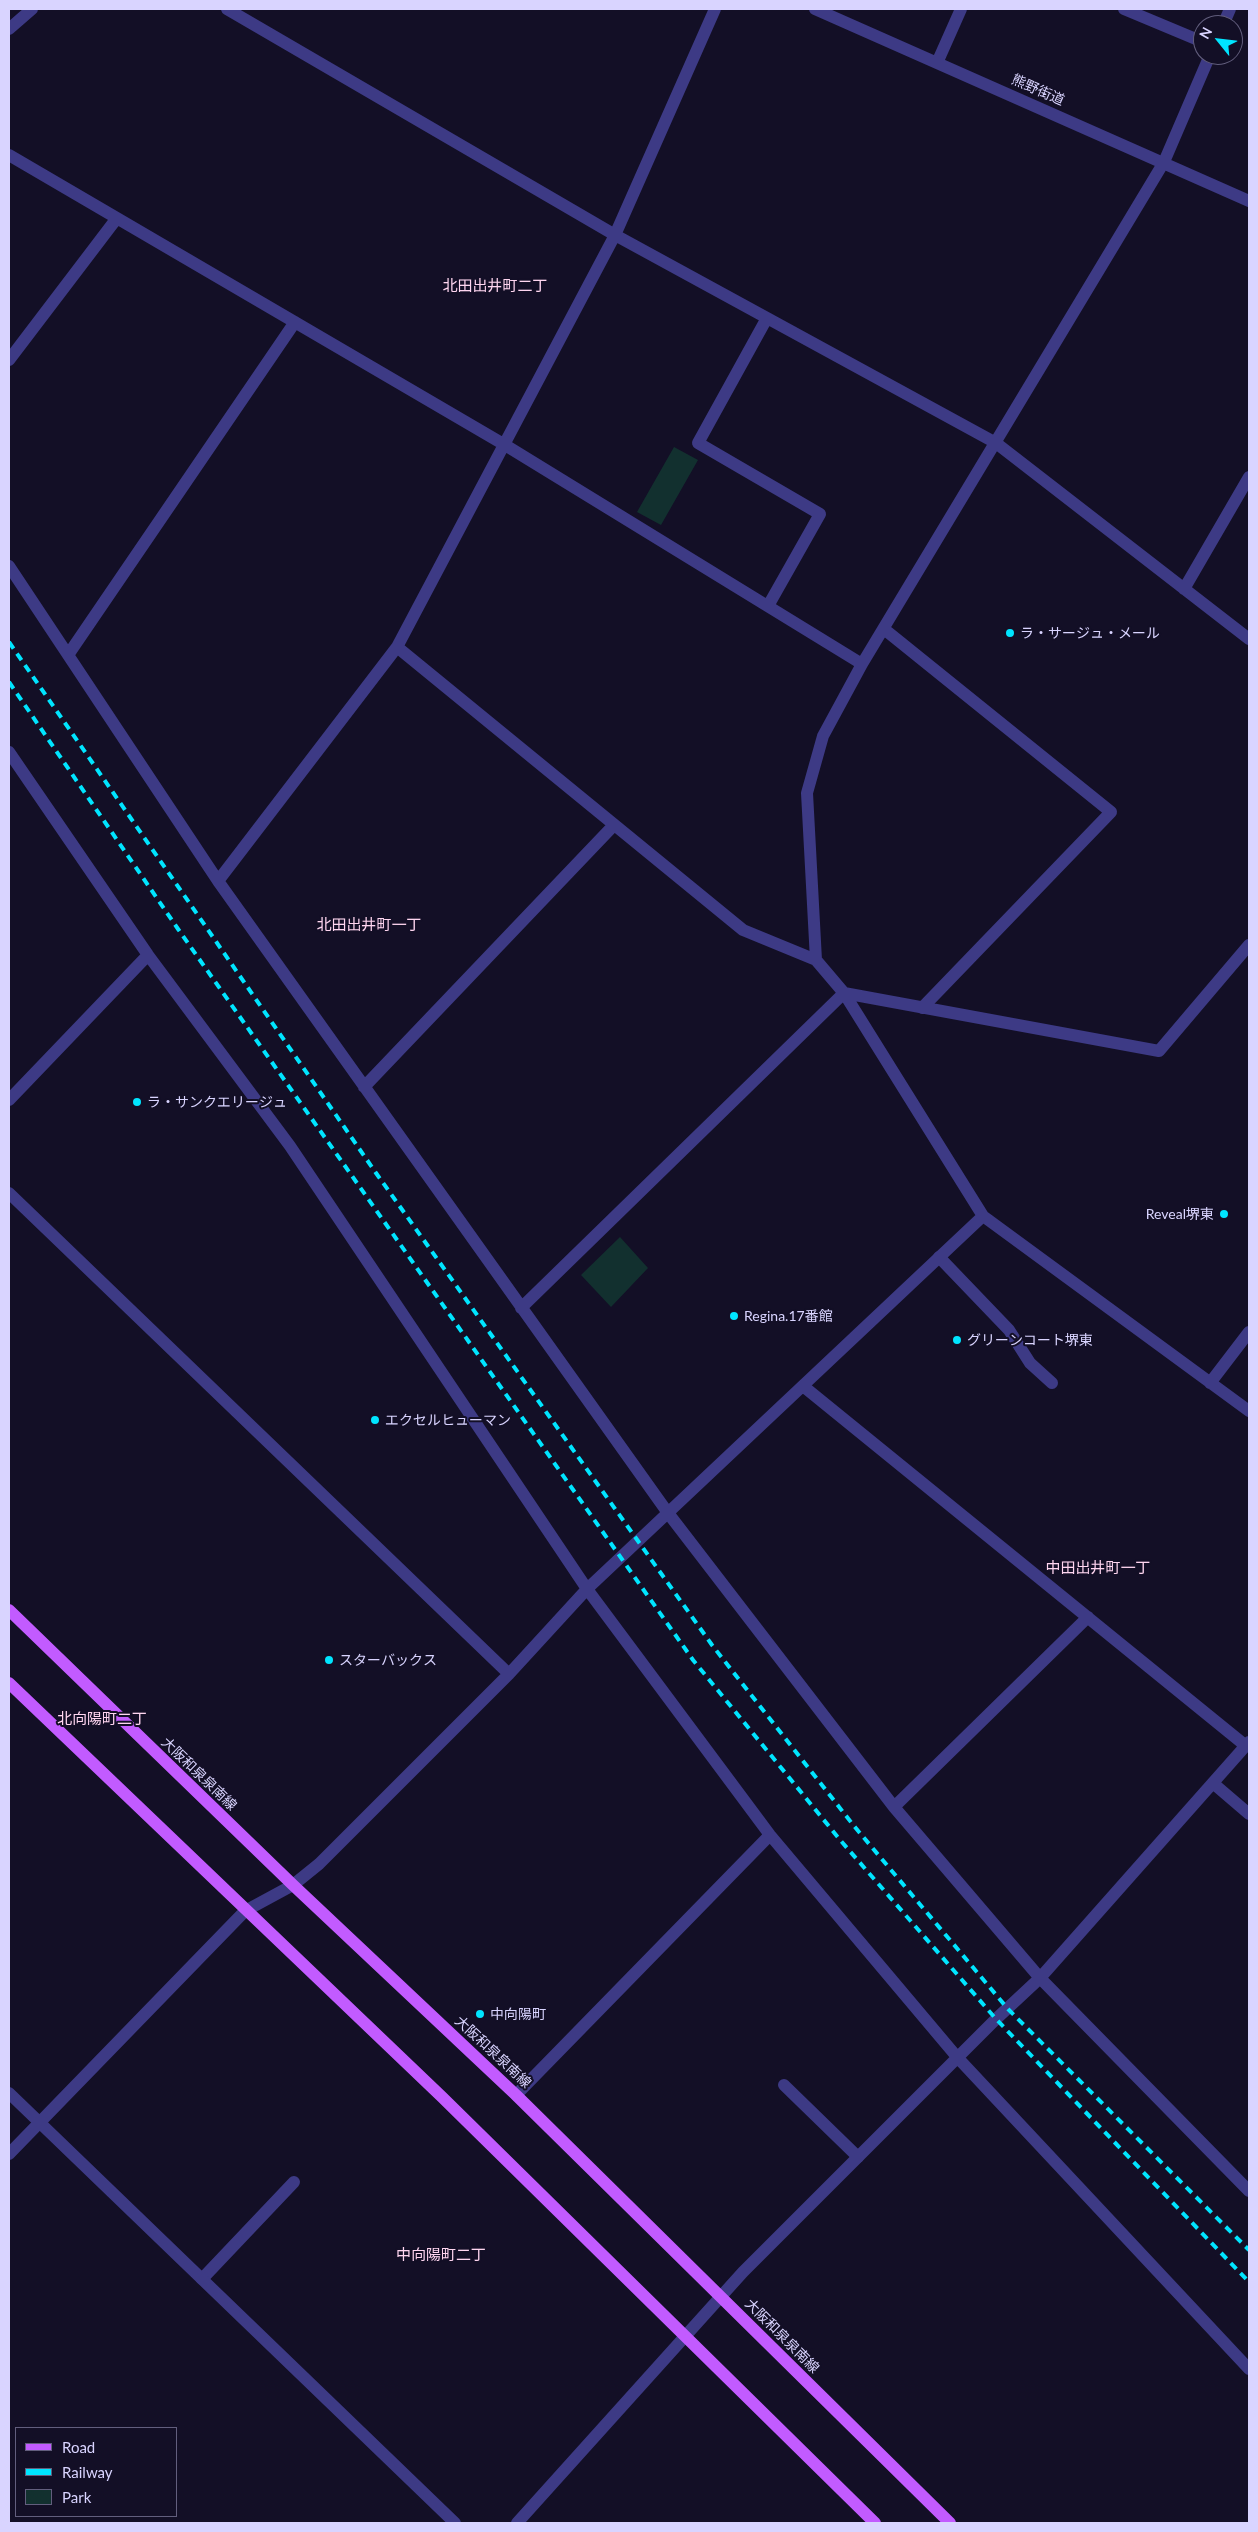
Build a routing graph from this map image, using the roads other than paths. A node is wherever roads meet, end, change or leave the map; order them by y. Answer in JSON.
{"nodes":[{"id":1,"x":32,"y":9,"type":"edge"},
{"id":2,"x":227,"y":9,"type":"edge"},
{"id":3,"x":715,"y":9,"type":"edge"},
{"id":4,"x":815,"y":9,"type":"edge"},
{"id":5,"x":962,"y":9,"type":"edge"},
{"id":6,"x":1124,"y":9,"type":"edge"},
{"id":7,"x":9,"y":29,"type":"edge"},
{"id":8,"x":1193,"y":38,"type":"edge"},
{"id":9,"x":938,"y":63,"type":"junction"},
{"id":10,"x":1206,"y":65,"type":"edge"},
{"id":11,"x":9,"y":155,"type":"edge"},
{"id":12,"x":1164,"y":162,"type":"junction"},
{"id":13,"x":1249,"y":201,"type":"edge"},
{"id":14,"x":117,"y":218,"type":"junction"},
{"id":15,"x":616,"y":235,"type":"junction"},
{"id":16,"x":767,"y":318,"type":"junction"},
{"id":17,"x":294,"y":322,"type":"junction"},
{"id":18,"x":9,"y":360,"type":"edge"},
{"id":19,"x":996,"y":443,"type":"junction"},
{"id":20,"x":505,"y":445,"type":"junction"},
{"id":21,"x":1249,"y":477,"type":"edge"},
{"id":22,"x":9,"y":566,"type":"edge"},
{"id":23,"x":1184,"y":589,"type":"junction"},
{"id":24,"x":768,"y":606,"type":"junction"},
{"id":25,"x":884,"y":629,"type":"junction"},
{"id":26,"x":1249,"y":639,"type":"edge"},
{"id":27,"x":397,"y":647,"type":"junction"},
{"id":28,"x":68,"y":656,"type":"junction"},
{"id":29,"x":862,"y":664,"type":"junction"},
{"id":30,"x":9,"y":752,"type":"edge"},
{"id":31,"x":614,"y":824,"type":"junction"},
{"id":32,"x":218,"y":881,"type":"junction"},
{"id":33,"x":1249,"y":945,"type":"edge"},
{"id":34,"x":148,"y":955,"type":"junction"},
{"id":35,"x":816,"y":960,"type":"junction"},
{"id":36,"x":844,"y":993,"type":"junction"},
{"id":37,"x":922,"y":1008,"type":"junction"},
{"id":38,"x":364,"y":1087,"type":"junction"},
{"id":39,"x":9,"y":1100,"type":"edge"},
{"id":40,"x":9,"y":1194,"type":"edge"},
{"id":41,"x":983,"y":1216,"type":"junction"},
{"id":42,"x":939,"y":1257,"type":"junction"},
{"id":43,"x":521,"y":1308,"type":"junction"},
{"id":44,"x":1249,"y":1332,"type":"edge"},
{"id":45,"x":1052,"y":1383,"type":"dead end"},
{"id":46,"x":1210,"y":1383,"type":"junction"},
{"id":47,"x":802,"y":1386,"type":"junction"},
{"id":48,"x":1249,"y":1411,"type":"edge"},
{"id":49,"x":668,"y":1513,"type":"junction"},
{"id":50,"x":587,"y":1589,"type":"junction"},
{"id":51,"x":9,"y":1610,"type":"edge"},
{"id":52,"x":1088,"y":1617,"type":"junction"},
{"id":53,"x":509,"y":1674,"type":"junction"},
{"id":54,"x":9,"y":1683,"type":"edge"},
{"id":55,"x":1248,"y":1744,"type":"edge"},
{"id":56,"x":1214,"y":1784,"type":"junction"},
{"id":57,"x":894,"y":1807,"type":"junction"},
{"id":58,"x":1249,"y":1814,"type":"edge"},
{"id":59,"x":770,"y":1835,"type":"junction"},
{"id":60,"x":293,"y":1885,"type":"junction"},
{"id":61,"x":245,"y":1911,"type":"junction"},
{"id":62,"x":1040,"y":1978,"type":"junction"},
{"id":63,"x":957,"y":2057,"type":"junction"},
{"id":64,"x":784,"y":2085,"type":"dead end"},
{"id":65,"x":9,"y":2093,"type":"edge"},
{"id":66,"x":516,"y":2094,"type":"junction"},
{"id":67,"x":40,"y":2122,"type":"junction"},
{"id":68,"x":9,"y":2154,"type":"edge"},
{"id":69,"x":858,"y":2157,"type":"junction"},
{"id":70,"x":294,"y":2182,"type":"dead end"},
{"id":71,"x":1249,"y":2191,"type":"edge"},
{"id":72,"x":202,"y":2278,"type":"junction"},
{"id":73,"x":720,"y":2296,"type":"junction"},
{"id":74,"x":683,"y":2337,"type":"junction"},
{"id":75,"x":1249,"y":2369,"type":"edge"},
{"id":76,"x":455,"y":2523,"type":"edge"},
{"id":77,"x":517,"y":2523,"type":"edge"},
{"id":78,"x":875,"y":2523,"type":"edge"},
{"id":79,"x":950,"y":2523,"type":"edge"}],
"edges":[{"from":1,"to":7,"type":"street"},
{"from":2,"to":15,"type":"street"},
{"from":3,"to":15,"type":"street"},
{"from":4,"to":9,"type":"street","name":"熊野街道"},
{"from":5,"to":9,"type":"street"},
{"from":6,"to":8,"type":"street"},
{"from":9,"to":12,"type":"street","name":"熊野街道"},
{"from":10,"to":12,"type":"street"},
{"from":11,"to":14,"type":"street"},
{"from":12,"to":13,"type":"street","name":"熊野街道"},
{"from":12,"to":19,"type":"street"},
{"from":14,"to":17,"type":"street"},
{"from":14,"to":18,"type":"street"},
{"from":15,"to":16,"type":"street"},
{"from":15,"to":20,"type":"street"},
{"from":16,"to":19,"type":"street"},
{"from":16,"to":24,"type":"street"},
{"from":17,"to":20,"type":"street"},
{"from":17,"to":28,"type":"street"},
{"from":19,"to":23,"type":"street"},
{"from":19,"to":25,"type":"street"},
{"from":20,"to":24,"type":"street"},
{"from":20,"to":27,"type":"street"},
{"from":21,"to":23,"type":"street"},
{"from":22,"to":28,"type":"street"},
{"from":23,"to":26,"type":"street"},
{"from":24,"to":29,"type":"street"},
{"from":25,"to":29,"type":"street"},
{"from":25,"to":37,"type":"street"},
{"from":27,"to":31,"type":"street"},
{"from":27,"to":32,"type":"street"},
{"from":28,"to":32,"type":"street"},
{"from":29,"to":35,"type":"street"},
{"from":30,"to":34,"type":"street"},
{"from":31,"to":35,"type":"street"},
{"from":31,"to":38,"type":"street"},
{"from":32,"to":38,"type":"street"},
{"from":33,"to":37,"type":"street"},
{"from":34,"to":39,"type":"street"},
{"from":34,"to":50,"type":"street"},
{"from":35,"to":36,"type":"street"},
{"from":36,"to":37,"type":"street"},
{"from":36,"to":41,"type":"street"},
{"from":36,"to":43,"type":"street"},
{"from":38,"to":43,"type":"street"},
{"from":40,"to":53,"type":"street"},
{"from":41,"to":42,"type":"street"},
{"from":41,"to":46,"type":"street"},
{"from":42,"to":45,"type":"street"},
{"from":42,"to":47,"type":"street"},
{"from":43,"to":49,"type":"street"},
{"from":44,"to":46,"type":"street"},
{"from":46,"to":48,"type":"street"},
{"from":47,"to":49,"type":"street"},
{"from":47,"to":52,"type":"street"},
{"from":49,"to":50,"type":"street"},
{"from":49,"to":57,"type":"street"},
{"from":50,"to":53,"type":"street"},
{"from":50,"to":59,"type":"street"},
{"from":51,"to":60,"type":"main road","name":"大阪和泉泉南線"},
{"from":52,"to":55,"type":"street"},
{"from":52,"to":57,"type":"street"},
{"from":53,"to":60,"type":"street"},
{"from":54,"to":61,"type":"main road"},
{"from":55,"to":56,"type":"street"},
{"from":56,"to":58,"type":"street"},
{"from":56,"to":62,"type":"street"},
{"from":57,"to":62,"type":"street"},
{"from":59,"to":63,"type":"street"},
{"from":59,"to":66,"type":"street"},
{"from":60,"to":61,"type":"street"},
{"from":60,"to":66,"type":"main road","name":"大阪和泉泉南線"},
{"from":61,"to":67,"type":"street"},
{"from":61,"to":74,"type":"main road"},
{"from":62,"to":63,"type":"street"},
{"from":62,"to":71,"type":"street"},
{"from":63,"to":69,"type":"street"},
{"from":63,"to":75,"type":"street"},
{"from":64,"to":69,"type":"street"},
{"from":65,"to":67,"type":"street"},
{"from":66,"to":73,"type":"main road","name":"大阪和泉泉南線"},
{"from":67,"to":68,"type":"street"},
{"from":67,"to":72,"type":"street"},
{"from":69,"to":73,"type":"street"},
{"from":70,"to":72,"type":"street"},
{"from":72,"to":76,"type":"street"},
{"from":73,"to":74,"type":"street"},
{"from":73,"to":79,"type":"main road","name":"大阪和泉泉南線"},
{"from":74,"to":77,"type":"street"},
{"from":74,"to":78,"type":"main road"}]}
